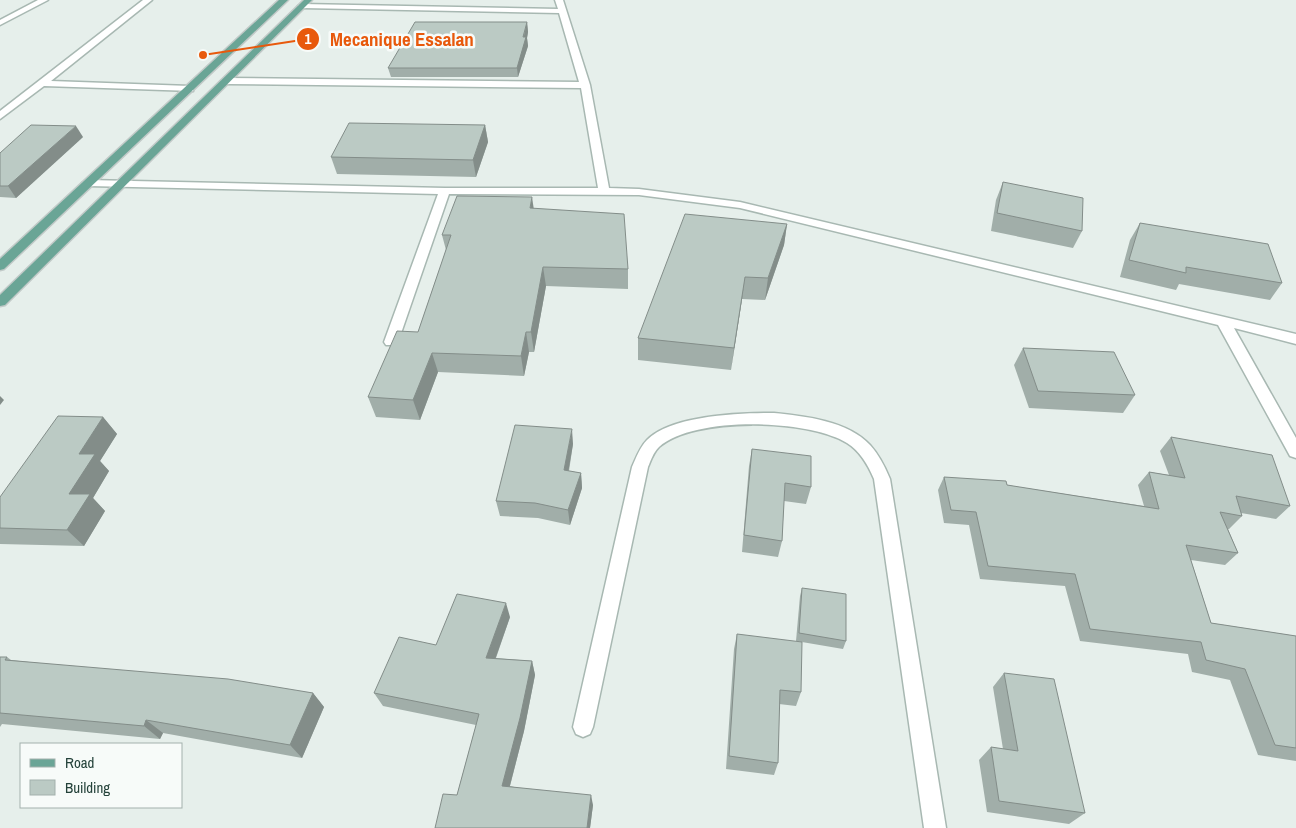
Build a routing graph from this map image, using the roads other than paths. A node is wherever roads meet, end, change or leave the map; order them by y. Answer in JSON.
{"nodes":[{"id":1,"x":44,"y":0,"type":"edge"},
{"id":2,"x":148,"y":0,"type":"edge"},
{"id":3,"x":284,"y":0,"type":"edge"},
{"id":4,"x":559,"y":0,"type":"edge"},
{"id":5,"x":305,"y":3,"type":"edge"},
{"id":6,"x":562,"y":11,"type":"junction"},
{"id":7,"x":0,"y":23,"type":"edge"},
{"id":8,"x":226,"y":81,"type":"junction"},
{"id":9,"x":42,"y":83,"type":"junction"},
{"id":10,"x":584,"y":85,"type":"junction"},
{"id":11,"x":190,"y":89,"type":"junction"},
{"id":12,"x":0,"y":116,"type":"edge"},
{"id":13,"x":88,"y":183,"type":"junction"},
{"id":14,"x":120,"y":184,"type":"junction"},
{"id":15,"x":444,"y":191,"type":"junction"},
{"id":16,"x":604,"y":192,"type":"junction"},
{"id":17,"x":0,"y":266,"type":"edge"},
{"id":18,"x":0,"y":302,"type":"edge"},
{"id":19,"x":1223,"y":321,"type":"junction"},
{"id":20,"x":1296,"y":339,"type":"edge"},
{"id":21,"x":391,"y":342,"type":"edge"},
{"id":22,"x":1296,"y":452,"type":"edge"},
{"id":23,"x":583,"y":727,"type":"dead end"},
{"id":24,"x":935,"y":828,"type":"edge"}],
"edges":[{"from":1,"to":7,"type":"street"},
{"from":2,"to":9,"type":"street"},
{"from":3,"to":11,"type":"main road"},
{"from":4,"to":6,"type":"street"},
{"from":5,"to":6,"type":"street"},
{"from":5,"to":8,"type":"main road"},
{"from":6,"to":10,"type":"street"},
{"from":8,"to":10,"type":"street"},
{"from":8,"to":14,"type":"main road"},
{"from":9,"to":11,"type":"street"},
{"from":9,"to":12,"type":"street"},
{"from":10,"to":16,"type":"street"},
{"from":11,"to":13,"type":"main road"},
{"from":13,"to":14,"type":"street"},
{"from":13,"to":17,"type":"main road"},
{"from":14,"to":15,"type":"street"},
{"from":14,"to":18,"type":"main road"},
{"from":15,"to":16,"type":"street"},
{"from":15,"to":21,"type":"street"},
{"from":16,"to":19,"type":"street"},
{"from":19,"to":20,"type":"street"},
{"from":19,"to":22,"type":"street"},
{"from":23,"to":24,"type":"street"}]}
